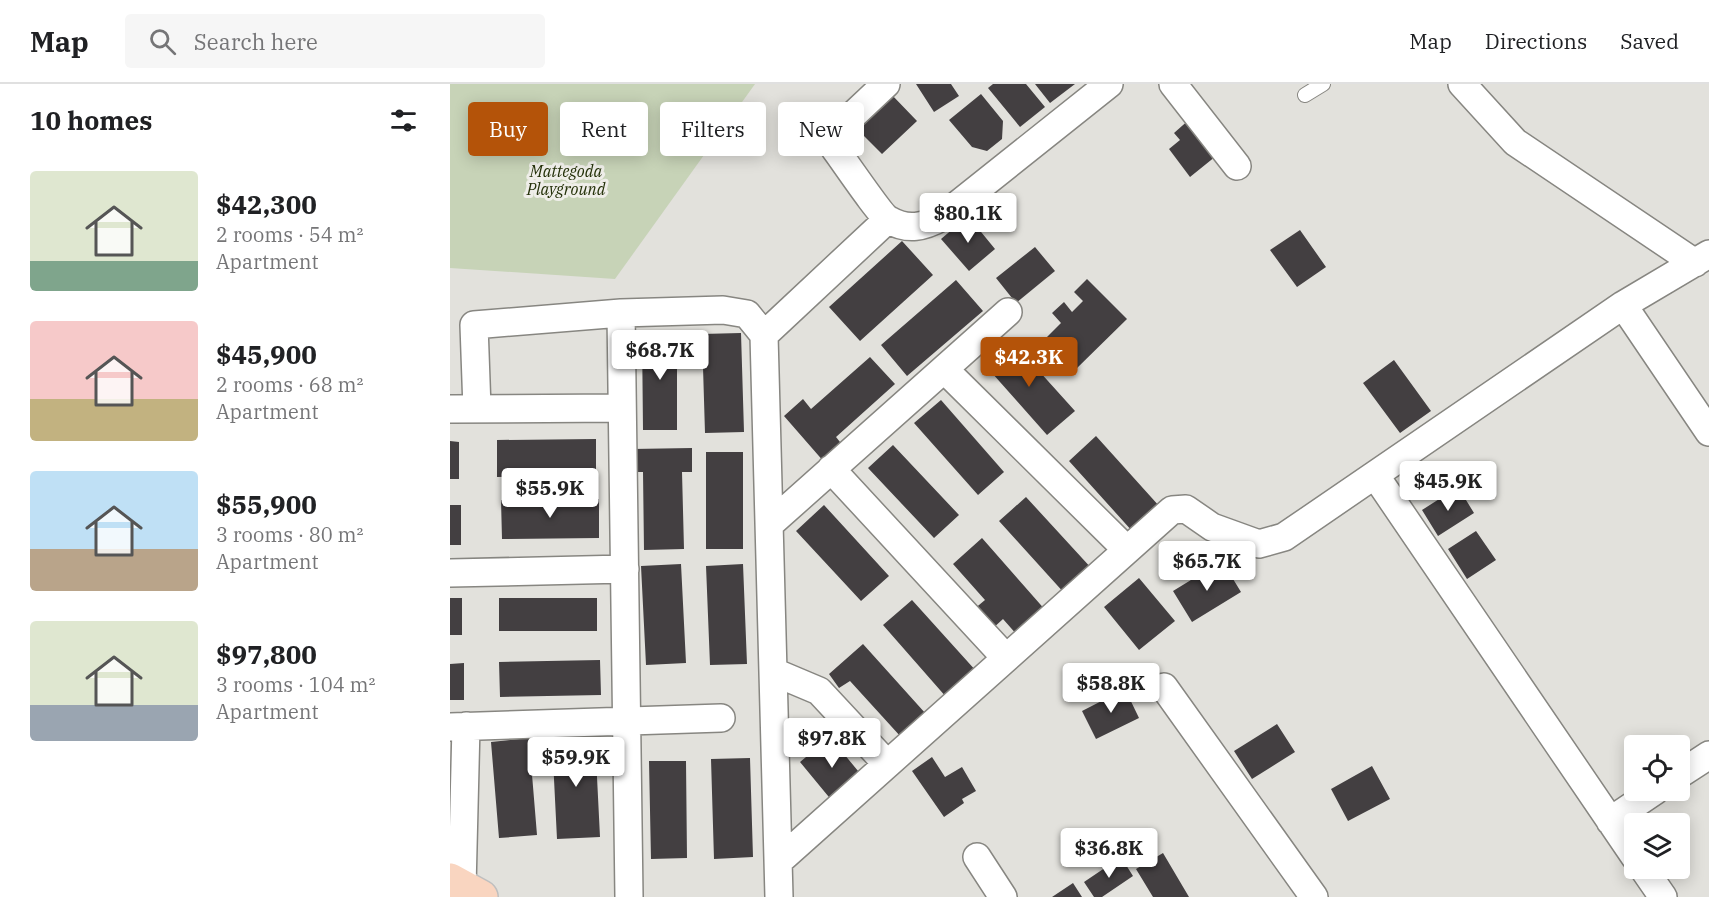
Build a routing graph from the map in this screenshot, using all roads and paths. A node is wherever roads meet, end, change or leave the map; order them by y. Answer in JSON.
{"nodes":[{"id":1,"x":886,"y":84,"type":"edge"},
{"id":2,"x":1109,"y":84,"type":"edge"},
{"id":3,"x":1173,"y":84,"type":"edge"},
{"id":4,"x":1323,"y":84,"type":"edge"},
{"id":5,"x":1462,"y":84,"type":"edge"},
{"id":6,"x":1305,"y":95,"type":"dead end"},
{"id":7,"x":1237,"y":166,"type":"dead end"},
{"id":8,"x":887,"y":220,"type":"junction"},
{"id":9,"x":1702,"y":259,"type":"edge"},
{"id":10,"x":1623,"y":305,"type":"junction"},
{"id":11,"x":1008,"y":312,"type":"dead end"},
{"id":12,"x":621,"y":313,"type":"junction"},
{"id":13,"x":764,"y":335,"type":"junction"},
{"id":14,"x":944,"y":369,"type":"junction"},
{"id":15,"x":622,"y":408,"type":"junction"},
{"id":16,"x":450,"y":409,"type":"edge"},
{"id":17,"x":477,"y":409,"type":"junction"},
{"id":18,"x":1709,"y":432,"type":"edge"},
{"id":19,"x":831,"y":469,"type":"junction"},
{"id":20,"x":1375,"y":475,"type":"junction"},
{"id":21,"x":770,"y":524,"type":"junction"},
{"id":22,"x":1127,"y":550,"type":"junction"},
{"id":23,"x":625,"y":569,"type":"junction"},
{"id":24,"x":450,"y":573,"type":"edge"},
{"id":25,"x":1006,"y":658,"type":"junction"},
{"id":26,"x":774,"y":672,"type":"junction"},
{"id":27,"x":1164,"y":687,"type":"dead end"},
{"id":28,"x":721,"y":718,"type":"dead end"},
{"id":29,"x":627,"y":722,"type":"junction"},
{"id":30,"x":458,"y":727,"type":"edge"},
{"id":31,"x":1709,"y":754,"type":"edge"},
{"id":32,"x":887,"y":764,"type":"junction"},
{"id":33,"x":1690,"y":767,"type":"edge"},
{"id":34,"x":1640,"y":801,"type":"edge"},
{"id":35,"x":1610,"y":821,"type":"junction"},
{"id":36,"x":1624,"y":841,"type":"edge"},
{"id":37,"x":977,"y":857,"type":"dead end"},
{"id":38,"x":779,"y":861,"type":"junction"},
{"id":39,"x":1651,"y":879,"type":"edge"},
{"id":40,"x":463,"y":890,"type":"edge"},
{"id":41,"x":629,"y":897,"type":"edge"},
{"id":42,"x":779,"y":897,"type":"edge"},
{"id":43,"x":1003,"y":897,"type":"edge"},
{"id":44,"x":1314,"y":897,"type":"edge"},
{"id":45,"x":1663,"y":897,"type":"edge"}],
"edges":[{"from":1,"to":8,"type":"street"},
{"from":2,"to":8,"type":"street"},
{"from":3,"to":7,"type":"street"},
{"from":4,"to":6,"type":"lane"},
{"from":5,"to":9,"type":"street"},
{"from":8,"to":13,"type":"street"},
{"from":9,"to":10,"type":"street"},
{"from":10,"to":18,"type":"street"},
{"from":10,"to":20,"type":"street"},
{"from":11,"to":14,"type":"street"},
{"from":12,"to":13,"type":"street"},
{"from":12,"to":15,"type":"street"},
{"from":12,"to":17,"type":"street"},
{"from":13,"to":21,"type":"street"},
{"from":14,"to":19,"type":"street"},
{"from":14,"to":22,"type":"street"},
{"from":15,"to":17,"type":"street"},
{"from":15,"to":23,"type":"street"},
{"from":16,"to":17,"type":"street"},
{"from":19,"to":21,"type":"street"},
{"from":19,"to":25,"type":"street"},
{"from":20,"to":22,"type":"street"},
{"from":20,"to":35,"type":"street"},
{"from":21,"to":26,"type":"street"},
{"from":22,"to":25,"type":"street"},
{"from":23,"to":24,"type":"street"},
{"from":23,"to":29,"type":"street"},
{"from":25,"to":32,"type":"street"},
{"from":26,"to":32,"type":"street"},
{"from":26,"to":38,"type":"street"},
{"from":27,"to":44,"type":"street"},
{"from":28,"to":29,"type":"street"},
{"from":29,"to":30,"type":"street"},
{"from":29,"to":41,"type":"street"},
{"from":30,"to":40,"type":"street"},
{"from":31,"to":33,"type":"street"},
{"from":32,"to":38,"type":"street"},
{"from":34,"to":35,"type":"street"},
{"from":35,"to":36,"type":"street"},
{"from":37,"to":43,"type":"street"},
{"from":38,"to":42,"type":"street"},
{"from":39,"to":45,"type":"street"}]}
